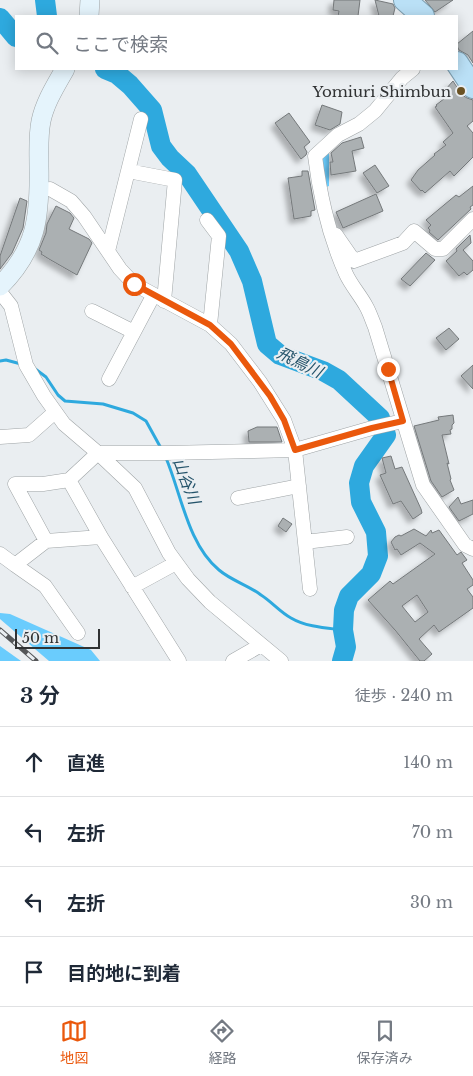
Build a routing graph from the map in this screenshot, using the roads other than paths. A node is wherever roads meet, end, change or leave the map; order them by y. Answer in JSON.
{"nodes":[{"id":1,"x":90,"y":0,"type":"edge"},
{"id":2,"x":405,"y":0,"type":"edge"},
{"id":3,"x":89,"y":15,"type":"edge"},
{"id":4,"x":422,"y":15,"type":"edge"},
{"id":5,"x":458,"y":65,"type":"edge"},
{"id":6,"x":64,"y":70,"type":"edge"},
{"id":7,"x":411,"y":70,"type":"edge"},
{"id":8,"x":473,"y":88,"type":"edge"},
{"id":9,"x":141,"y":119,"type":"dead end"},
{"id":10,"x":128,"y":171,"type":"junction"},
{"id":11,"x":50,"y":189,"type":"dead end"},
{"id":12,"x":208,"y":220,"type":"dead end"},
{"id":13,"x":326,"y":220,"type":"junction"},
{"id":14,"x":472,"y":224,"type":"edge"},
{"id":15,"x":108,"y":251,"type":"junction"},
{"id":16,"x":0,"y":286,"type":"edge"},
{"id":17,"x":0,"y":292,"type":"edge"},
{"id":18,"x":158,"y":299,"type":"junction"},
{"id":19,"x":92,"y":311,"type":"dead end"},
{"id":20,"x":210,"y":325,"type":"junction"},
{"id":21,"x":134,"y":332,"type":"junction"},
{"id":22,"x":109,"y":379,"type":"dead end"},
{"id":23,"x":55,"y":412,"type":"junction"},
{"id":24,"x":403,"y":421,"type":"junction"},
{"id":25,"x":0,"y":438,"type":"edge"},
{"id":26,"x":295,"y":450,"type":"junction"},
{"id":27,"x":98,"y":453,"type":"junction"},
{"id":28,"x":69,"y":480,"type":"junction"},
{"id":29,"x":298,"y":486,"type":"junction"},
{"id":30,"x":238,"y":498,"type":"dead end"},
{"id":31,"x":101,"y":537,"type":"junction"},
{"id":32,"x":347,"y":537,"type":"dead end"},
{"id":33,"x":46,"y":541,"type":"junction"},
{"id":34,"x":304,"y":542,"type":"junction"},
{"id":35,"x":473,"y":549,"type":"edge"},
{"id":36,"x":0,"y":554,"type":"edge"},
{"id":37,"x":176,"y":563,"type":"junction"},
{"id":38,"x":14,"y":565,"type":"junction"},
{"id":39,"x":132,"y":587,"type":"junction"},
{"id":40,"x":310,"y":589,"type":"dead end"},
{"id":41,"x":78,"y":633,"type":"dead end"},
{"id":42,"x":261,"y":645,"type":"junction"},
{"id":43,"x":179,"y":661,"type":"edge"},
{"id":44,"x":232,"y":661,"type":"edge"},
{"id":45,"x":282,"y":661,"type":"edge"}],
"edges":[{"from":1,"to":3,"type":"main road"},
{"from":2,"to":4,"type":"highway"},
{"from":5,"to":8,"type":"highway"},
{"from":6,"to":16,"type":"main road"},
{"from":7,"to":13,"type":"street"},
{"from":9,"to":10,"type":"street"},
{"from":10,"to":15,"type":"street"},
{"from":10,"to":18,"type":"street"},
{"from":11,"to":15,"type":"street"},
{"from":12,"to":20,"type":"street"},
{"from":13,"to":14,"type":"street"},
{"from":13,"to":24,"type":"street"},
{"from":15,"to":18,"type":"street"},
{"from":17,"to":23,"type":"street"},
{"from":18,"to":20,"type":"street"},
{"from":18,"to":21,"type":"street"},
{"from":19,"to":21,"type":"street"},
{"from":20,"to":26,"type":"street"},
{"from":21,"to":22,"type":"street"},
{"from":23,"to":25,"type":"street"},
{"from":23,"to":27,"type":"street"},
{"from":24,"to":26,"type":"street"},
{"from":24,"to":35,"type":"street"},
{"from":26,"to":27,"type":"street"},
{"from":26,"to":29,"type":"street"},
{"from":27,"to":28,"type":"street"},
{"from":27,"to":37,"type":"street"},
{"from":28,"to":31,"type":"street"},
{"from":28,"to":33,"type":"street"},
{"from":29,"to":30,"type":"street"},
{"from":29,"to":34,"type":"street"},
{"from":31,"to":33,"type":"street"},
{"from":31,"to":39,"type":"street"},
{"from":32,"to":34,"type":"street"},
{"from":33,"to":38,"type":"street"},
{"from":34,"to":40,"type":"street"},
{"from":36,"to":38,"type":"street"},
{"from":37,"to":39,"type":"street"},
{"from":37,"to":42,"type":"street"},
{"from":38,"to":41,"type":"street"},
{"from":39,"to":43,"type":"street"},
{"from":42,"to":44,"type":"street"},
{"from":42,"to":45,"type":"street"}]}
